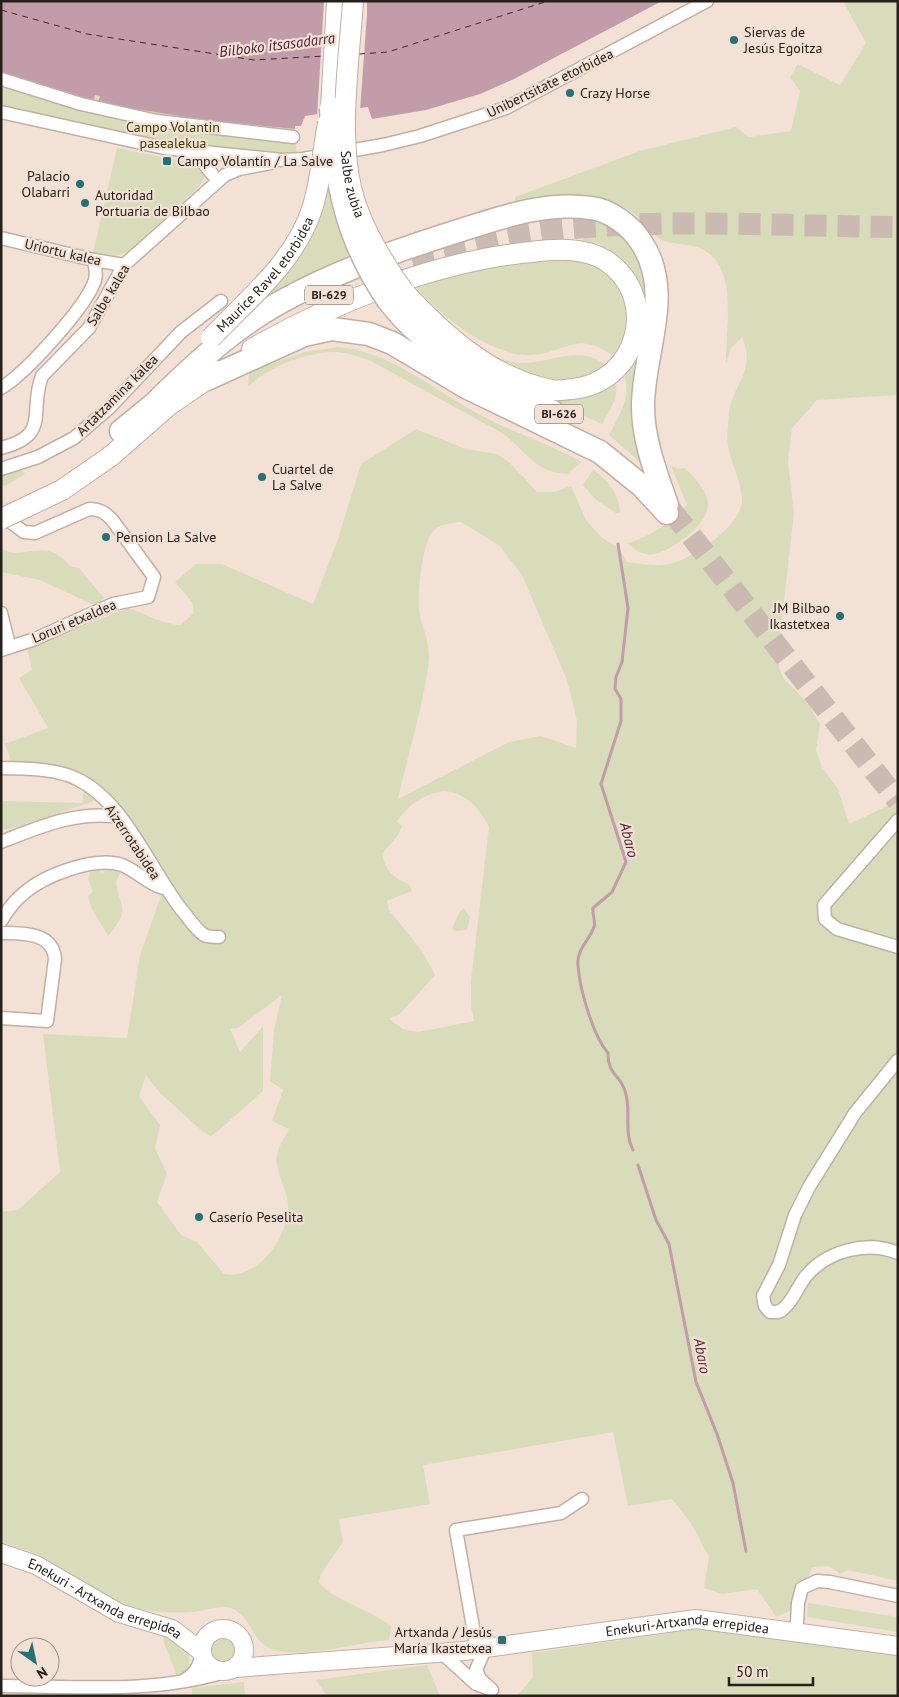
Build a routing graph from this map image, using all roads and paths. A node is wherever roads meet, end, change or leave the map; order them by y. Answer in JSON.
{"nodes":[{"id":1,"x":337,"y":1,"type":"edge"},
{"id":2,"x":354,"y":1,"type":"edge"},
{"id":3,"x":707,"y":1,"type":"edge"},
{"id":4,"x":1,"y":79,"type":"edge"},
{"id":5,"x":331,"y":108,"type":"junction"},
{"id":6,"x":1,"y":112,"type":"edge"},
{"id":7,"x":293,"y":138,"type":"dead end"},
{"id":8,"x":183,"y":150,"type":"junction"},
{"id":9,"x":230,"y":156,"type":"junction"},
{"id":10,"x":282,"y":160,"type":"junction"},
{"id":11,"x":213,"y":179,"type":"junction"},
{"id":12,"x":359,"y":214,"type":"joint"},
{"id":13,"x":1,"y":238,"type":"edge"},
{"id":14,"x":94,"y":260,"type":"junction"},
{"id":15,"x":412,"y":260,"type":"tunnel mouth"},
{"id":16,"x":124,"y":265,"type":"junction"},
{"id":17,"x":397,"y":296,"type":"junction"},
{"id":18,"x":221,"y":301,"type":"dead end"},
{"id":19,"x":224,"y":359,"type":"junction"},
{"id":20,"x":207,"y":379,"type":"joint"},
{"id":21,"x":1,"y":388,"type":"edge"},
{"id":22,"x":164,"y":402,"type":"junction"},
{"id":23,"x":121,"y":431,"type":"junction"},
{"id":24,"x":1,"y":448,"type":"edge"},
{"id":25,"x":1,"y":469,"type":"edge"},
{"id":26,"x":1,"y":507,"type":"edge"},
{"id":27,"x":668,"y":510,"type":"junction"},
{"id":28,"x":1,"y":515,"type":"edge"},
{"id":29,"x":1,"y":519,"type":"edge"},
{"id":30,"x":1,"y":614,"type":"edge"},
{"id":31,"x":5,"y":646,"type":"edge"},
{"id":32,"x":1,"y":768,"type":"edge"},
{"id":33,"x":119,"y":817,"type":"junction"},
{"id":34,"x":898,"y":820,"type":"edge"},
{"id":35,"x":1,"y":842,"type":"edge"},
{"id":36,"x":165,"y":888,"type":"junction"},
{"id":37,"x":1,"y":921,"type":"edge"},
{"id":38,"x":1,"y":933,"type":"edge"},
{"id":39,"x":219,"y":937,"type":"dead end"},
{"id":40,"x":898,"y":947,"type":"edge"},
{"id":41,"x":1,"y":1018,"type":"edge"},
{"id":42,"x":898,"y":1060,"type":"edge"},
{"id":43,"x":898,"y":1254,"type":"edge"},
{"id":44,"x":582,"y":1499,"type":"dead end"},
{"id":45,"x":1,"y":1553,"type":"edge"},
{"id":46,"x":898,"y":1596,"type":"edge"},
{"id":47,"x":797,"y":1623,"type":"dead end"},
{"id":48,"x":166,"y":1626,"type":"junction"},
{"id":49,"x":216,"y":1630,"type":"junction"},
{"id":50,"x":242,"y":1641,"type":"junction"},
{"id":51,"x":898,"y":1646,"type":"edge"},
{"id":52,"x":481,"y":1649,"type":"junction"},
{"id":53,"x":202,"y":1653,"type":"junction"},
{"id":54,"x":443,"y":1654,"type":"junction"},
{"id":55,"x":293,"y":1662,"type":"junction"},
{"id":56,"x":229,"y":1670,"type":"junction"},
{"id":57,"x":176,"y":1683,"type":"junction"},
{"id":58,"x":1,"y":1686,"type":"edge"},
{"id":59,"x":496,"y":1693,"type":"edge"}],
"edges":[{"from":1,"to":5,"type":"main road"},
{"from":2,"to":12,"type":"main road","name":"Salbe zubia","bridge":true},
{"from":3,"to":10,"type":"street","name":"Unibertsitate etorbidea"},
{"from":4,"to":7,"type":"street"},
{"from":5,"to":17,"type":"highway","number":"BI-626","bridge":true},
{"from":5,"to":23,"type":"main road","name":"Maurice Ravel etorbidea","bridge":true},
{"from":6,"to":8,"type":"street"},
{"from":8,"to":9,"type":"street"},
{"from":8,"to":11,"type":"street"},
{"from":9,"to":10,"type":"street"},
{"from":9,"to":11,"type":"street"},
{"from":10,"to":11,"type":"street","name":"Salbe kalea"},
{"from":11,"to":16,"type":"street","name":"Salbe kalea"},
{"from":12,"to":17,"type":"highway","name":"Salbe zubia","bridge":true},
{"from":13,"to":14,"type":"street","name":"Uriortu kalea"},
{"from":14,"to":16,"type":"street","name":"Uriortu kalea"},
{"from":14,"to":21,"type":"street"},
{"from":15,"to":19,"type":"highway","number":"BI-629"},
{"from":16,"to":24,"type":"street","name":"Salbe kalea"},
{"from":17,"to":19,"type":"main road"},
{"from":17,"to":27,"type":"highway","number":"BI-626"},
{"from":18,"to":25,"type":"street","name":"Artatzamina kalea"},
{"from":19,"to":20,"type":"highway"},
{"from":19,"to":22,"type":"highway","name":"Maurice Ravel etorbidea"},
{"from":19,"to":27,"type":"highway"},
{"from":19,"to":27,"type":"highway"},
{"from":20,"to":22,"type":"main road"},
{"from":22,"to":23,"type":"highway","name":"Maurice Ravel etorbidea"},
{"from":22,"to":29,"type":"main road","bridge":true},
{"from":23,"to":26,"type":"main road","name":"Maurice Ravel etorbidea"},
{"from":28,"to":31,"type":"street","name":"Loruri etxaldea"},
{"from":30,"to":31,"type":"street","name":"Loruri etxaldea"},
{"from":32,"to":33,"type":"street","name":"Aizerrotabidea"},
{"from":33,"to":35,"type":"street"},
{"from":33,"to":36,"type":"street","name":"Aizerrotabidea"},
{"from":34,"to":40,"type":"street"},
{"from":36,"to":37,"type":"street"},
{"from":36,"to":39,"type":"street","name":"Aizerrotabidea"},
{"from":38,"to":41,"type":"street"},
{"from":42,"to":43,"type":"street"},
{"from":44,"to":52,"type":"street"},
{"from":45,"to":48,"type":"street","name":"Enekuri - Artxanda errepidea"},
{"from":46,"to":47,"type":"street"},
{"from":48,"to":49,"type":"street"},
{"from":48,"to":53,"type":"street","name":"Enekuri - Artxanda errepidea"},
{"from":49,"to":50,"type":"street"},
{"from":49,"to":53,"type":"street"},
{"from":50,"to":55,"type":"street"},
{"from":50,"to":56,"type":"street"},
{"from":51,"to":52,"type":"street","name":"Enekuri-Artxanda errepidea"},
{"from":52,"to":54,"type":"street","name":"Enekuri-Artxanda errepidea"},
{"from":52,"to":59,"type":"street"},
{"from":53,"to":56,"type":"street"},
{"from":53,"to":57,"type":"street"},
{"from":54,"to":55,"type":"street","name":"Enekuri-Artxanda errepidea"},
{"from":54,"to":59,"type":"street"},
{"from":55,"to":56,"type":"street"},
{"from":56,"to":57,"type":"street"},
{"from":57,"to":58,"type":"street"}]}
